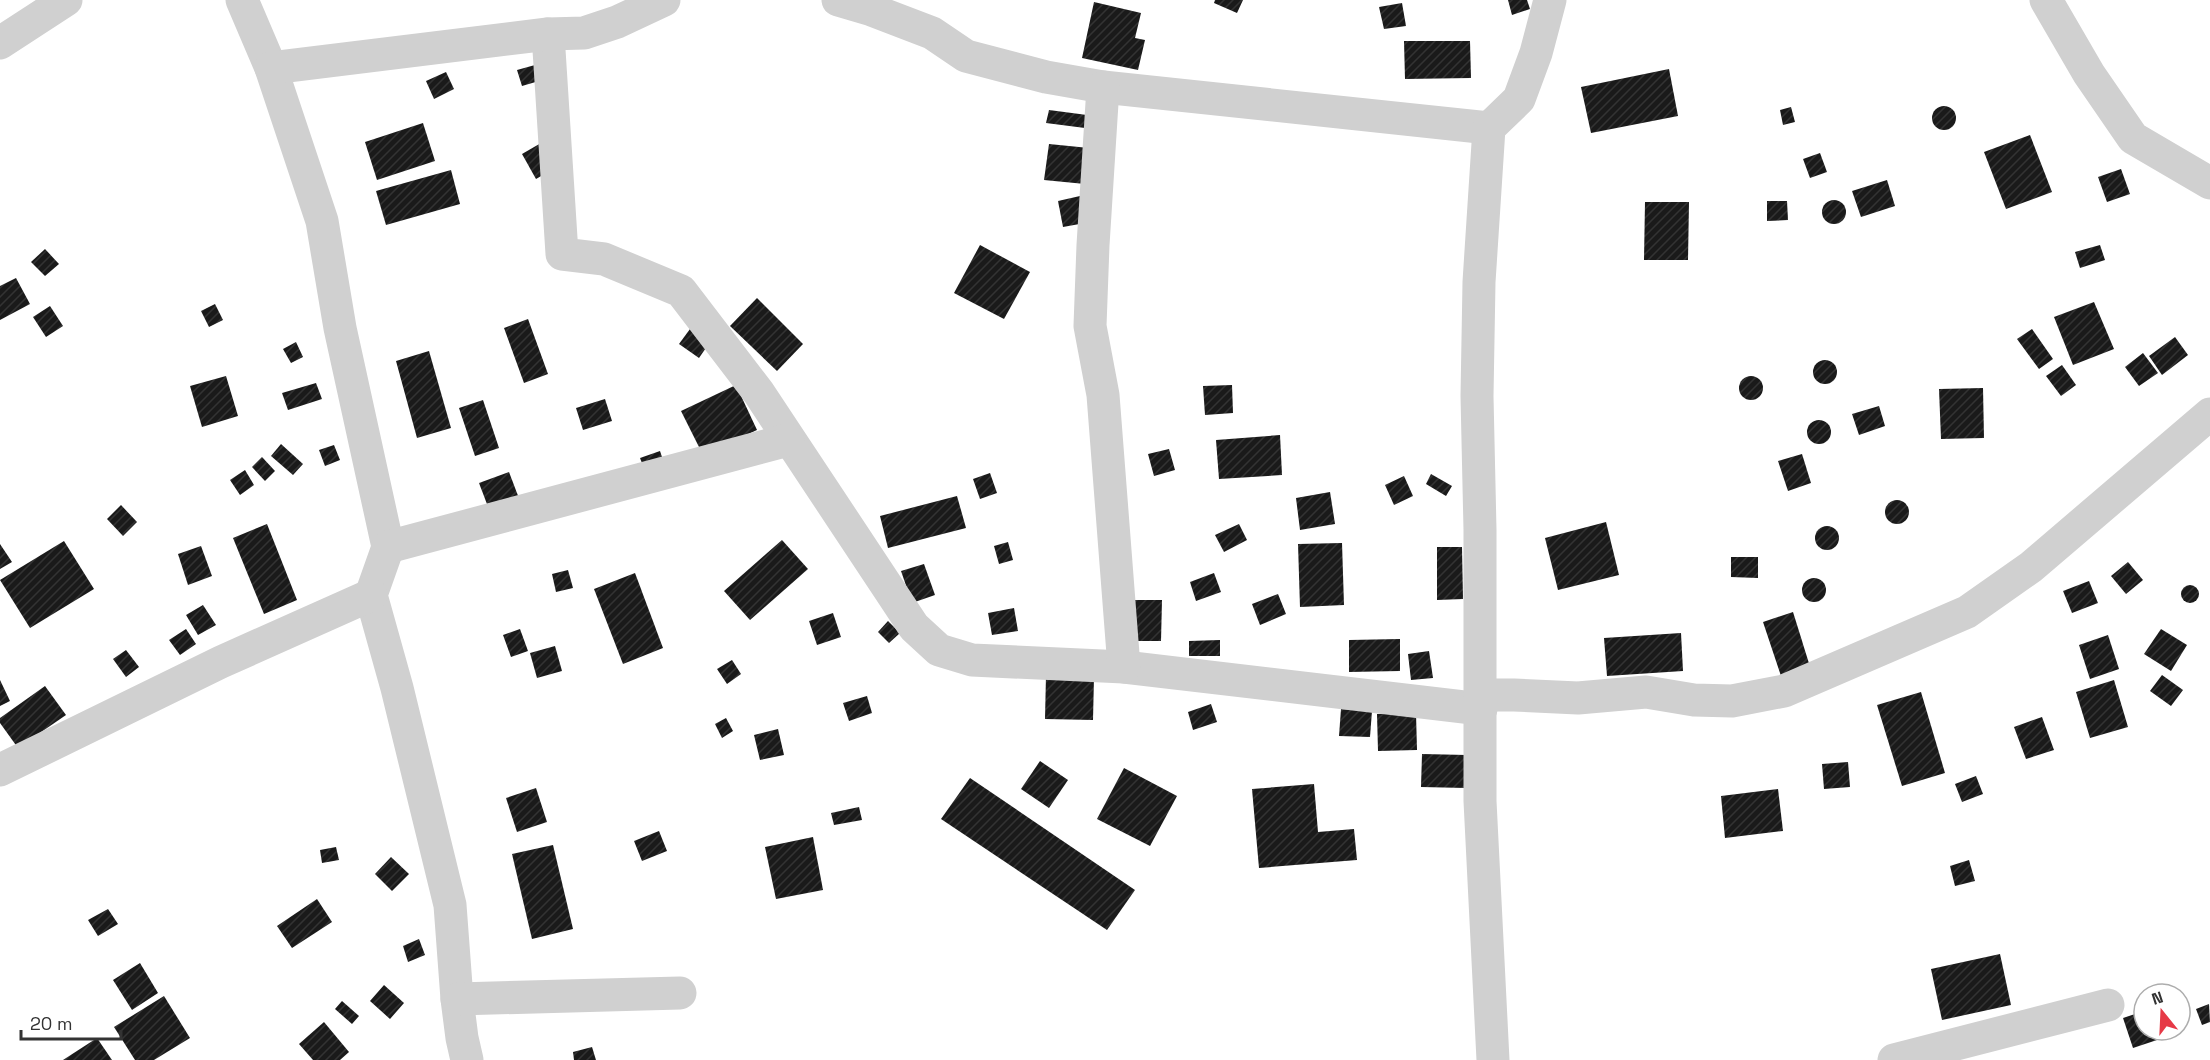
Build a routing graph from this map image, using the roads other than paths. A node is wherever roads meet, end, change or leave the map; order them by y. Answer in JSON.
{"nodes":[{"id":1,"x":66,"y":0,"type":"edge"},
{"id":2,"x":242,"y":0,"type":"edge"},
{"id":3,"x":664,"y":0,"type":"edge"},
{"id":4,"x":838,"y":0,"type":"edge"},
{"id":5,"x":1550,"y":0,"type":"edge"},
{"id":6,"x":2046,"y":0,"type":"edge"},
{"id":7,"x":548,"y":34,"type":"junction"},
{"id":8,"x":0,"y":43,"type":"edge"},
{"id":9,"x":271,"y":68,"type":"junction"},
{"id":10,"x":1103,"y":87,"type":"junction"},
{"id":11,"x":1489,"y":128,"type":"junction"},
{"id":12,"x":2210,"y":183,"type":"edge"},
{"id":13,"x":2210,"y":414,"type":"edge"},
{"id":14,"x":788,"y":440,"type":"junction"},
{"id":15,"x":388,"y":547,"type":"junction"},
{"id":16,"x":370,"y":595,"type":"junction"},
{"id":17,"x":1124,"y":667,"type":"junction"},
{"id":18,"x":1481,"y":702,"type":"junction"},
{"id":19,"x":0,"y":770,"type":"edge"},
{"id":20,"x":680,"y":993,"type":"dead end"},
{"id":21,"x":458,"y":999,"type":"junction"},
{"id":22,"x":2108,"y":1005,"type":"dead end"},
{"id":23,"x":459,"y":1053,"type":"edge"},
{"id":24,"x":1492,"y":1060,"type":"edge"},
{"id":25,"x":1894,"y":1060,"type":"edge"}],
"edges":[{"from":1,"to":8,"type":"street"},
{"from":2,"to":9,"type":"street"},
{"from":3,"to":7,"type":"street"},
{"from":4,"to":10,"type":"street"},
{"from":5,"to":11,"type":"street"},
{"from":6,"to":12,"type":"street"},
{"from":7,"to":9,"type":"street"},
{"from":7,"to":14,"type":"street"},
{"from":9,"to":15,"type":"street"},
{"from":10,"to":11,"type":"street"},
{"from":10,"to":17,"type":"street"},
{"from":11,"to":18,"type":"street"},
{"from":13,"to":18,"type":"street"},
{"from":14,"to":15,"type":"street"},
{"from":14,"to":17,"type":"street"},
{"from":15,"to":16,"type":"street"},
{"from":16,"to":19,"type":"street"},
{"from":16,"to":21,"type":"street"},
{"from":17,"to":18,"type":"street"},
{"from":18,"to":24,"type":"street"},
{"from":20,"to":21,"type":"street"},
{"from":21,"to":23,"type":"street"},
{"from":22,"to":25,"type":"street"}]}
